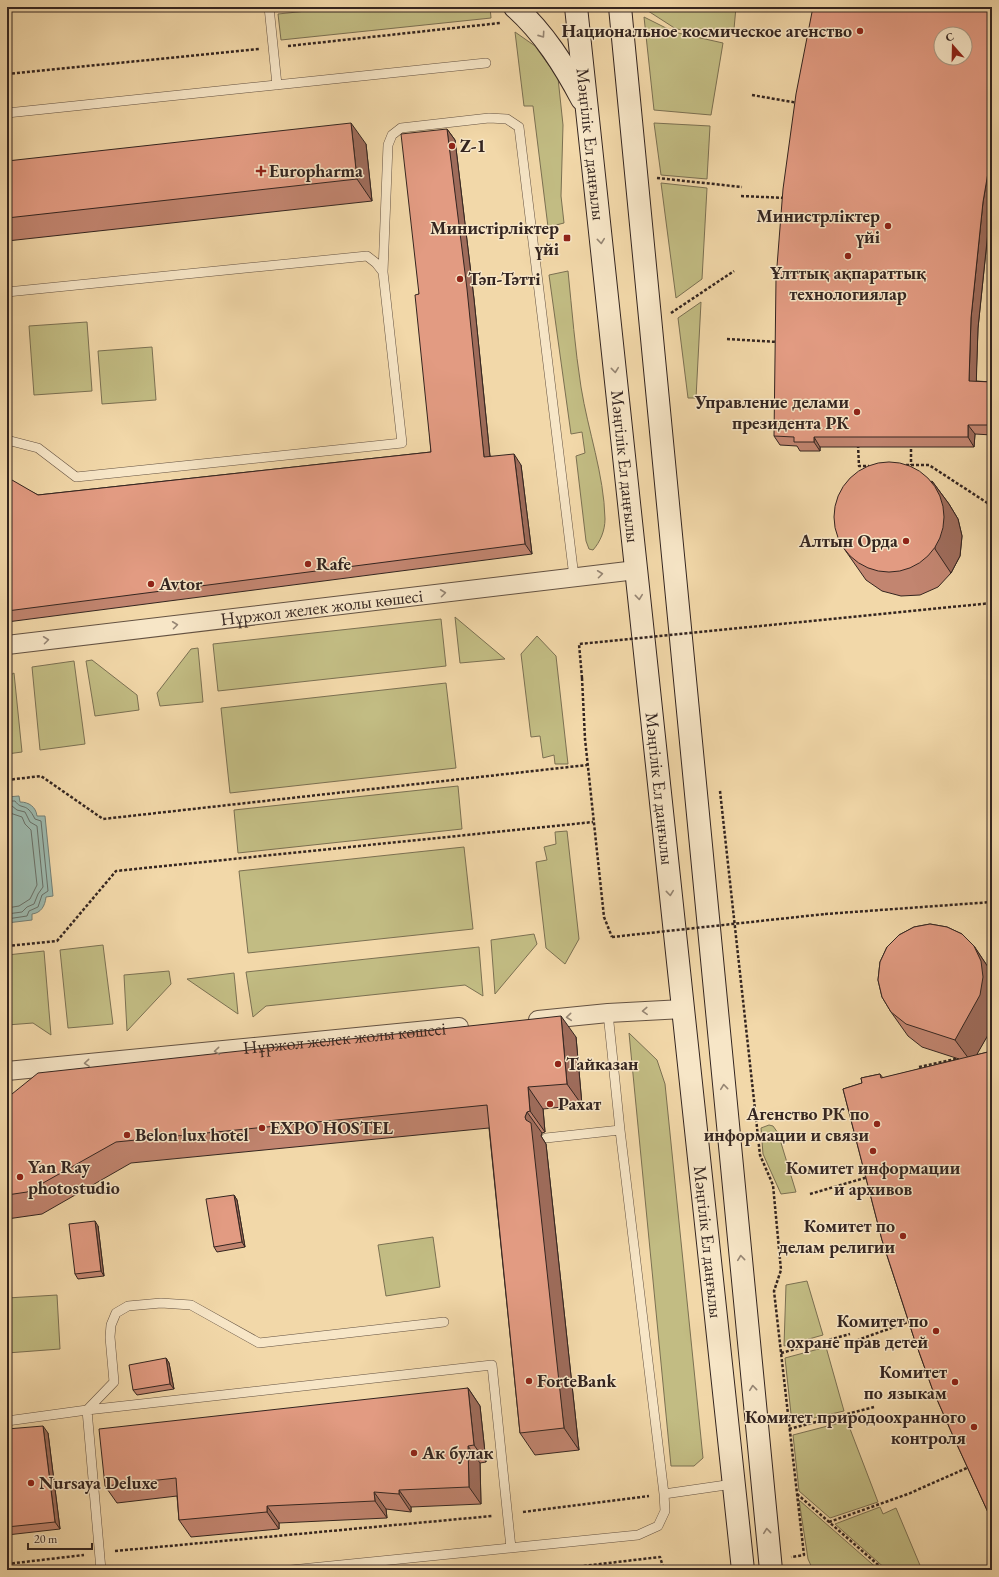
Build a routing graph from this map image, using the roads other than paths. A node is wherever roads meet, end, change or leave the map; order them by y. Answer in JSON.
{"nodes":[{"id":1,"x":269,"y":7,"type":"edge"},
{"id":2,"x":515,"y":7,"type":"edge"},
{"id":3,"x":576,"y":7,"type":"edge"},
{"id":4,"x":620,"y":7,"type":"edge"},
{"id":5,"x":486,"y":63,"type":"dead end"},
{"id":6,"x":277,"y":85,"type":"junction"},
{"id":7,"x":587,"y":108,"type":"junction"},
{"id":8,"x":7,"y":113,"type":"edge"},
{"id":9,"x":383,"y":272,"type":"junction"},
{"id":10,"x":7,"y":292,"type":"edge"},
{"id":11,"x":7,"y":440,"type":"edge"},
{"id":12,"x":636,"y":570,"type":"junction"},
{"id":13,"x":574,"y":577,"type":"junction"},
{"id":14,"x":7,"y":645,"type":"edge"},
{"id":15,"x":683,"y":1009,"type":"junction"},
{"id":16,"x":608,"y":1013,"type":"junction"},
{"id":17,"x":520,"y":1022,"type":"edge"},
{"id":18,"x":472,"y":1026,"type":"edge"},
{"id":19,"x":7,"y":1071,"type":"edge"},
{"id":20,"x":620,"y":1130,"type":"junction"},
{"id":21,"x":546,"y":1138,"type":"dead end"},
{"id":22,"x":444,"y":1322,"type":"dead end"},
{"id":23,"x":87,"y":1410,"type":"junction"},
{"id":24,"x":7,"y":1421,"type":"edge"},
{"id":25,"x":733,"y":1484,"type":"junction"},
{"id":26,"x":664,"y":1494,"type":"junction"},
{"id":27,"x":511,"y":1548,"type":"junction"},
{"id":28,"x":320,"y":1569,"type":"edge"},
{"id":29,"x":101,"y":1570,"type":"edge"},
{"id":30,"x":292,"y":1570,"type":"edge"},
{"id":31,"x":743,"y":1570,"type":"edge"},
{"id":32,"x":771,"y":1570,"type":"edge"}],
"edges":[{"from":1,"to":6,"type":"lane"},
{"from":2,"to":7,"type":"main road","one_way":true},
{"from":3,"to":7,"type":"main road","name":"Мәңгілік Ел даңғылы"},
{"from":32,"to":4,"type":"main road","name":"Мәңгілік Ел даңғылы","one_way":true},
{"from":5,"to":6,"type":"lane"},
{"from":6,"to":8,"type":"lane"},
{"from":7,"to":12,"type":"main road","name":"Мәңгілік Ел даңғылы","one_way":true},
{"from":9,"to":10,"type":"lane"},
{"from":9,"to":11,"type":"lane"},
{"from":9,"to":13,"type":"lane"},
{"from":13,"to":12,"type":"street","name":"Нұржол желек жолы көшесі","one_way":true},
{"from":12,"to":15,"type":"main road","name":"Мәңгілік Ел даңғылы","one_way":true},
{"from":14,"to":13,"type":"street","name":"Нұржол желек жолы көшесі","one_way":true},
{"from":15,"to":16,"type":"street","one_way":true},
{"from":15,"to":25,"type":"main road","name":"Мәңгілік Ел даңғылы"},
{"from":16,"to":17,"type":"street","one_way":true},
{"from":16,"to":20,"type":"lane"},
{"from":18,"to":19,"type":"street","name":"Нұржол желек жолы көшесі","one_way":true},
{"from":20,"to":21,"type":"lane"},
{"from":20,"to":26,"type":"lane"},
{"from":22,"to":23,"type":"lane"},
{"from":23,"to":24,"type":"lane"},
{"from":23,"to":27,"type":"lane"},
{"from":23,"to":29,"type":"lane"},
{"from":25,"to":26,"type":"lane"},
{"from":25,"to":31,"type":"main road","name":"Мәңгілік Ел даңғылы"},
{"from":26,"to":27,"type":"lane"},
{"from":27,"to":28,"type":"lane"},
{"from":28,"to":30,"type":"lane"}]}
